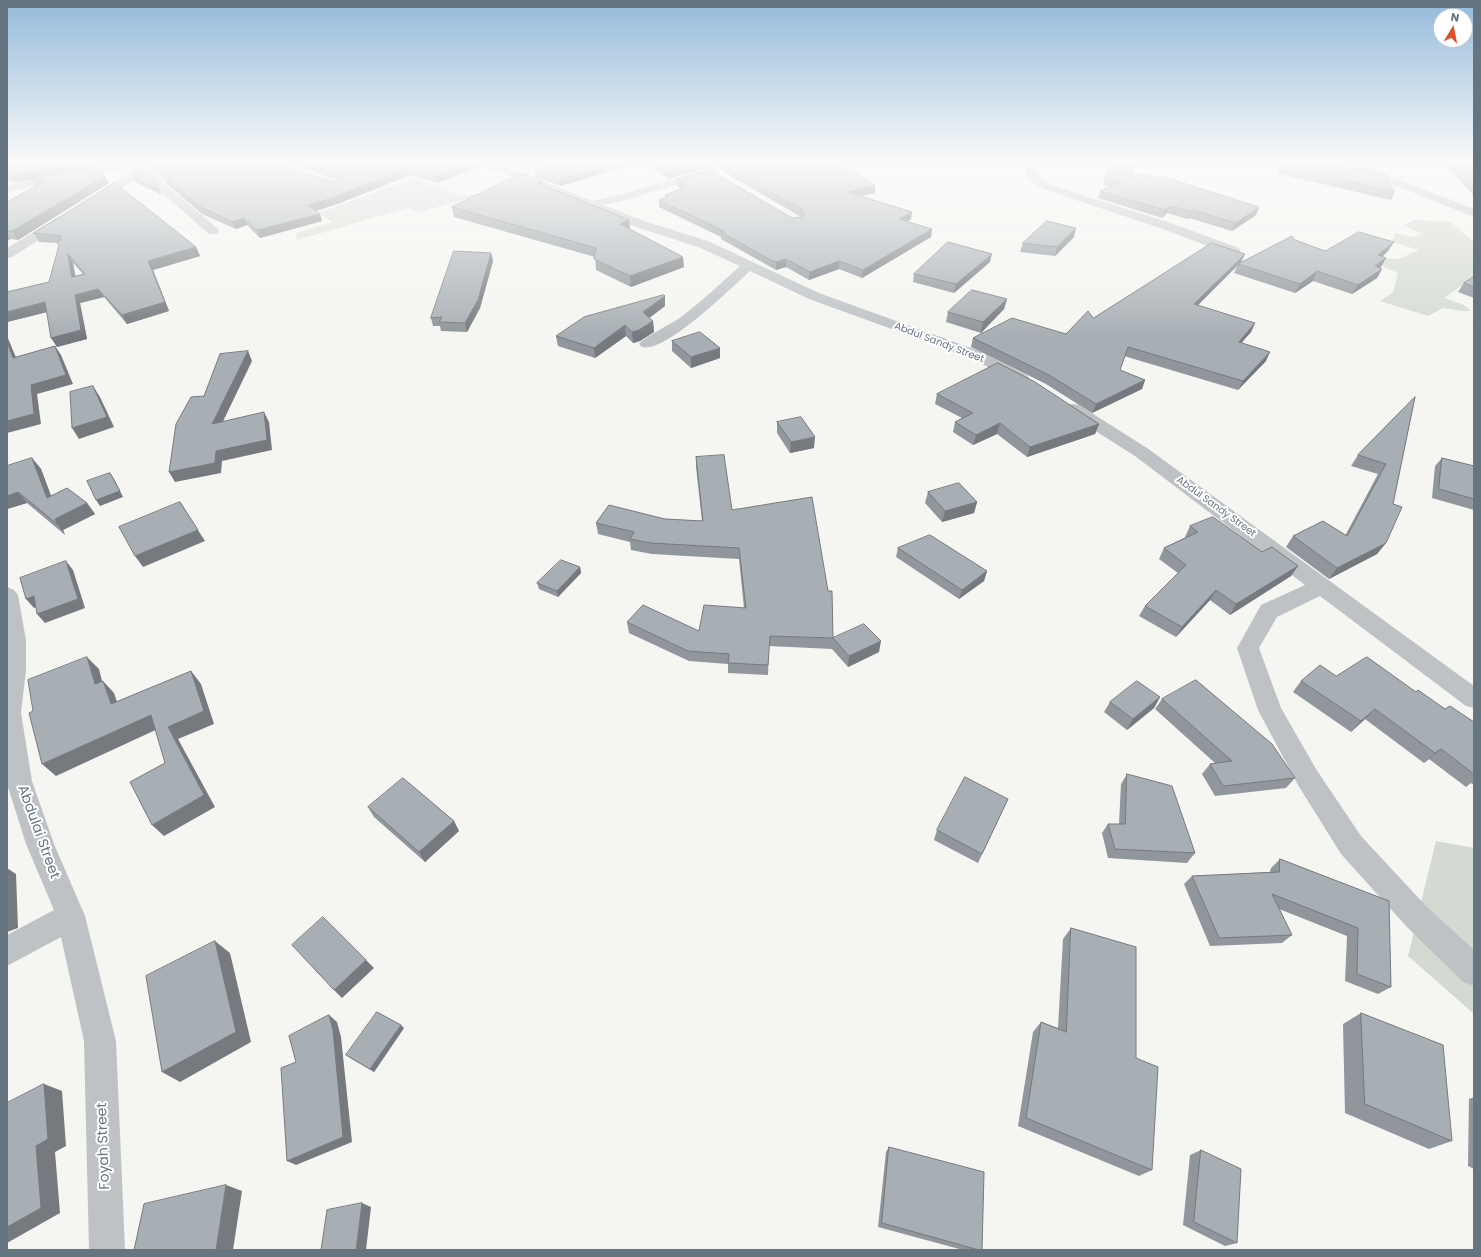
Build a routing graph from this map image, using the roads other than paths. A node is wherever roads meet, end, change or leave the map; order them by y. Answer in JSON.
{"nodes":[{"id":1,"x":62,"y":220,"type":"edge"},
{"id":2,"x":200,"y":220,"type":"edge"},
{"id":3,"x":630,"y":220,"type":"edge"},
{"id":4,"x":1148,"y":220,"type":"edge"},
{"id":5,"x":213,"y":230,"type":"dead end"},
{"id":6,"x":1234,"y":252,"type":"edge"},
{"id":7,"x":7,"y":254,"type":"edge"},
{"id":8,"x":749,"y":265,"type":"junction"},
{"id":9,"x":647,"y":344,"type":"dead end"},
{"id":10,"x":1032,"y":385,"type":"edge"},
{"id":11,"x":1059,"y":400,"type":"edge"},
{"id":12,"x":1321,"y":586,"type":"junction"},
{"id":13,"x":7,"y":595,"type":"edge"},
{"id":14,"x":1474,"y":699,"type":"edge"},
{"id":15,"x":8,"y":713,"type":"edge"},
{"id":16,"x":71,"y":916,"type":"junction"},
{"id":17,"x":7,"y":951,"type":"edge"},
{"id":18,"x":1474,"y":971,"type":"edge"},
{"id":19,"x":100,"y":1041,"type":"joint"},
{"id":20,"x":107,"y":1250,"type":"edge"}],
"edges":[{"from":1,"to":7,"type":"street"},
{"from":2,"to":5,"type":"street"},
{"from":3,"to":8,"type":"street","name":"Abdul Sandy Street"},
{"from":4,"to":6,"type":"street"},
{"from":8,"to":9,"type":"street"},
{"from":8,"to":10,"type":"street","name":"Abdul Sandy Street"},
{"from":11,"to":12,"type":"street","name":"Abdul Sandy Street"},
{"from":12,"to":14,"type":"street","name":"Abdul Sandy Street"},
{"from":12,"to":18,"type":"street"},
{"from":13,"to":15,"type":"street","name":"Abdulai Street"},
{"from":15,"to":16,"type":"street","name":"Abdulai Street"},
{"from":16,"to":17,"type":"street"},
{"from":16,"to":19,"type":"street","name":"Abdulai Street"},
{"from":19,"to":20,"type":"street","name":"Foyah Street"}]}
